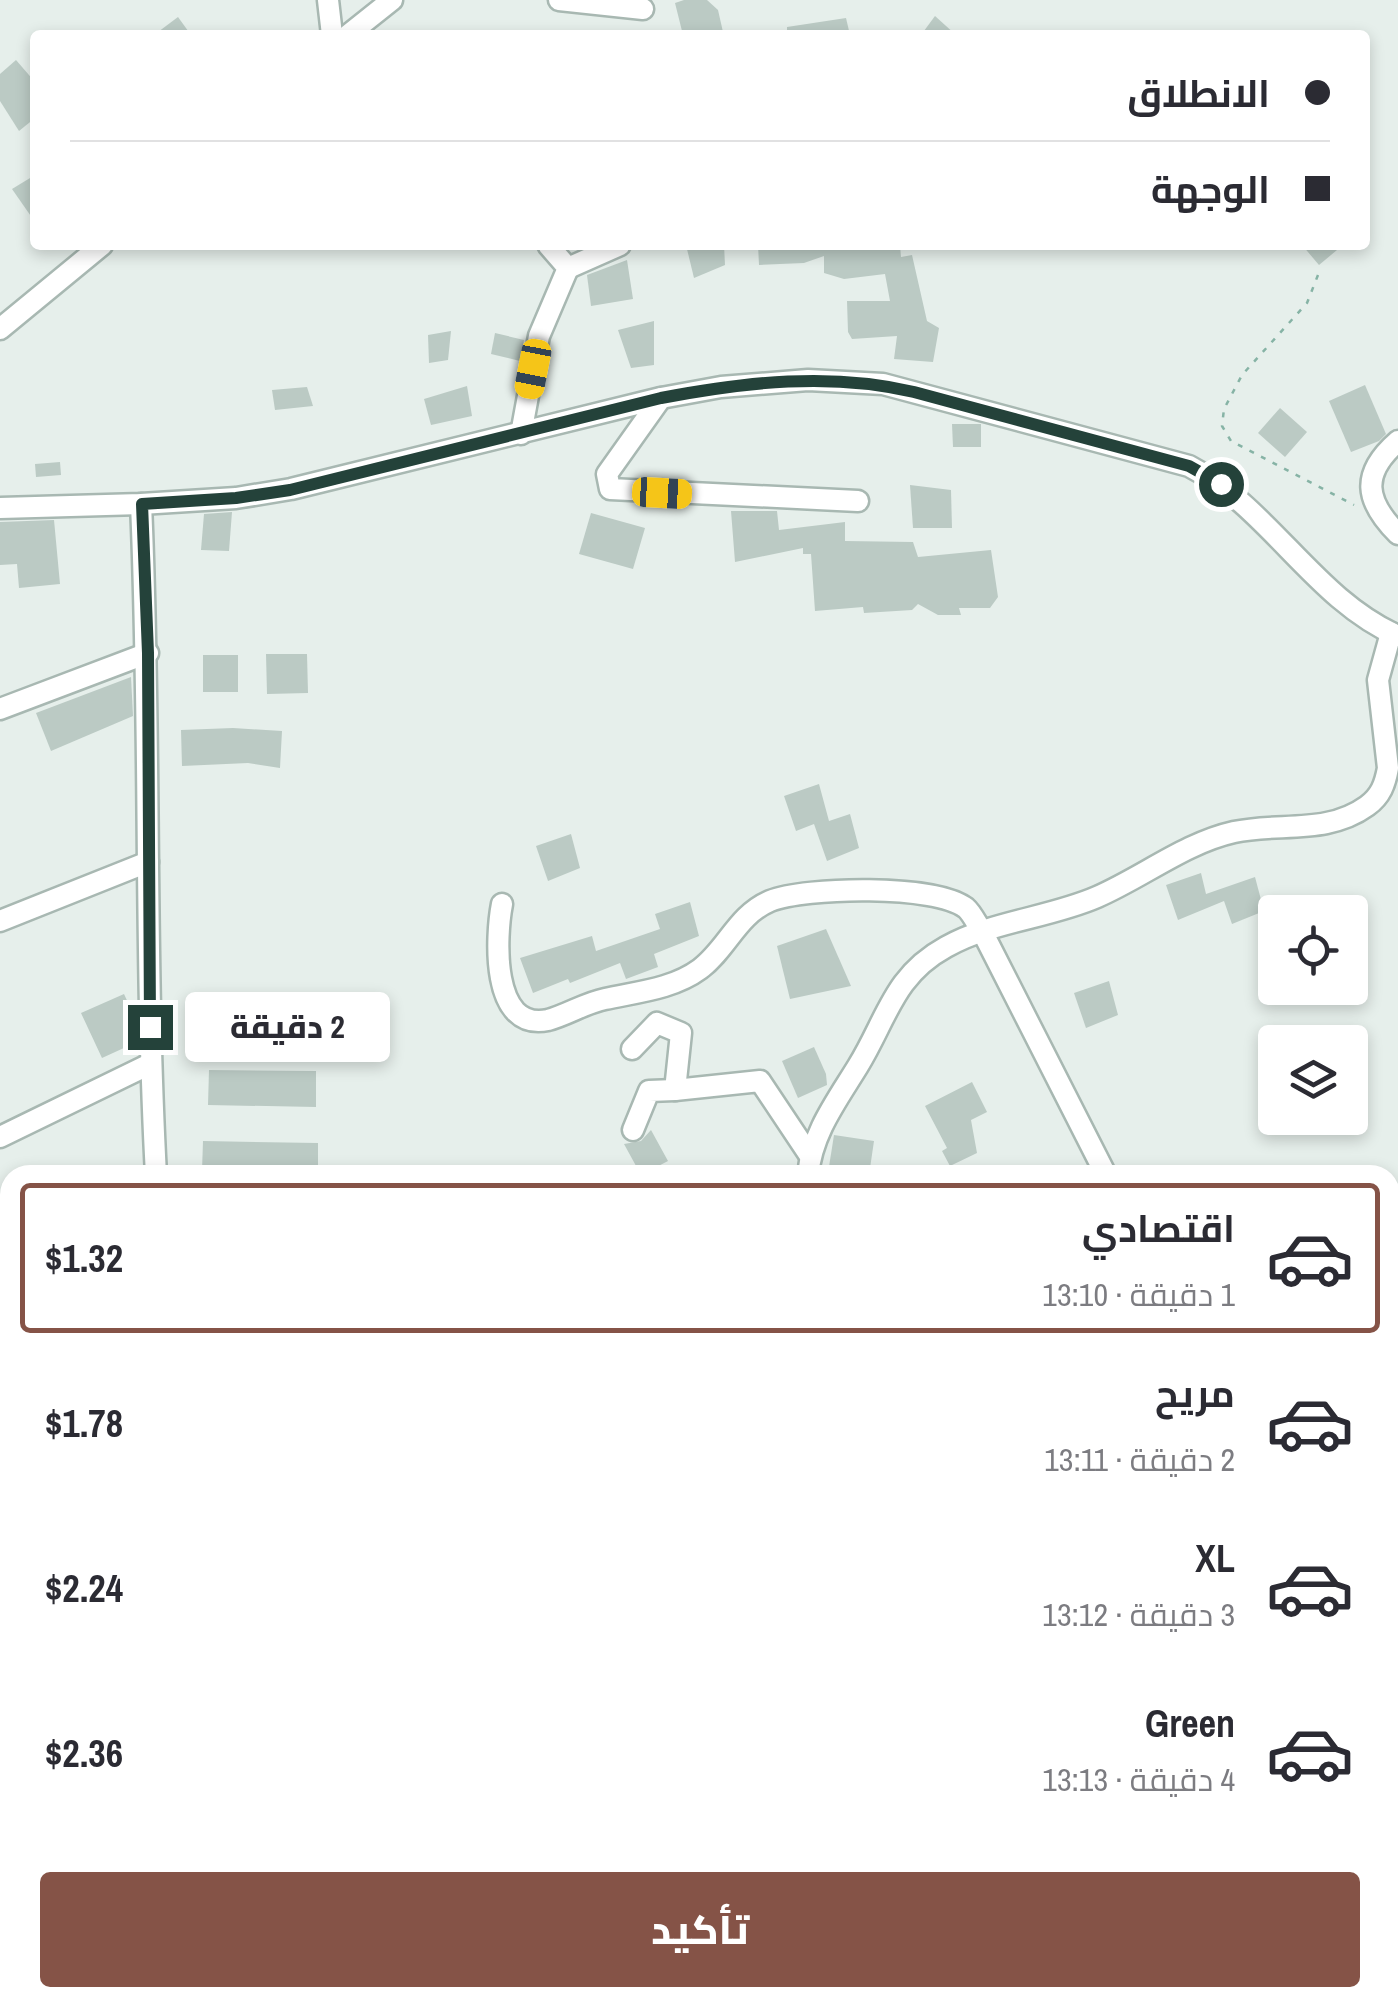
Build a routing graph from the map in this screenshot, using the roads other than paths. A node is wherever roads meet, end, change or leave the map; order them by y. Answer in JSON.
{"nodes":[{"id":1,"x":328,"y":0,"type":"edge"},
{"id":2,"x":392,"y":0,"type":"edge"},
{"id":3,"x":560,"y":0,"type":"edge"},
{"id":4,"x":643,"y":8,"type":"dead end"},
{"id":5,"x":331,"y":30,"type":"edge"},
{"id":6,"x":354,"y":30,"type":"edge"},
{"id":7,"x":96,"y":250,"type":"edge"},
{"id":8,"x":552,"y":250,"type":"edge"},
{"id":9,"x":609,"y":250,"type":"edge"},
{"id":10,"x":568,"y":268,"type":"junction"},
{"id":11,"x":0,"y":329,"type":"edge"},
{"id":12,"x":661,"y":398,"type":"junction"},
{"id":13,"x":521,"y":434,"type":"junction"},
{"id":14,"x":1398,"y":441,"type":"edge"},
{"id":15,"x":858,"y":502,"type":"dead end"},
{"id":16,"x":142,"y":504,"type":"junction"},
{"id":17,"x":0,"y":508,"type":"edge"},
{"id":18,"x":1394,"y":524,"type":"edge"},
{"id":19,"x":1395,"y":634,"type":"edge"},
{"id":20,"x":148,"y":653,"type":"junction"},
{"id":21,"x":0,"y":709,"type":"edge"},
{"id":22,"x":1392,"y":756,"type":"edge"},
{"id":23,"x":148,"y":862,"type":"junction"},
{"id":24,"x":502,"y":904,"type":"dead end"},
{"id":25,"x":0,"y":922,"type":"edge"},
{"id":26,"x":982,"y":933,"type":"junction"},
{"id":27,"x":632,"y":1049,"type":"dead end"},
{"id":28,"x":150,"y":1064,"type":"junction"},
{"id":29,"x":675,"y":1090,"type":"junction"},
{"id":30,"x":633,"y":1130,"type":"dead end"},
{"id":31,"x":0,"y":1137,"type":"edge"},
{"id":32,"x":155,"y":1165,"type":"edge"},
{"id":33,"x":808,"y":1165,"type":"edge"},
{"id":34,"x":809,"y":1165,"type":"edge"},
{"id":35,"x":1101,"y":1165,"type":"edge"}],
"edges":[{"from":1,"to":5,"type":"street"},
{"from":2,"to":6,"type":"street"},
{"from":3,"to":4,"type":"street"},
{"from":7,"to":11,"type":"street"},
{"from":8,"to":10,"type":"street"},
{"from":9,"to":10,"type":"street"},
{"from":10,"to":13,"type":"street"},
{"from":12,"to":13,"type":"street"},
{"from":12,"to":15,"type":"street"},
{"from":12,"to":19,"type":"street"},
{"from":13,"to":16,"type":"street"},
{"from":14,"to":18,"type":"street"},
{"from":16,"to":17,"type":"street"},
{"from":16,"to":20,"type":"street"},
{"from":19,"to":22,"type":"street"},
{"from":20,"to":21,"type":"street"},
{"from":20,"to":23,"type":"street"},
{"from":22,"to":26,"type":"street"},
{"from":23,"to":25,"type":"street"},
{"from":23,"to":28,"type":"street"},
{"from":24,"to":26,"type":"street"},
{"from":26,"to":34,"type":"street"},
{"from":26,"to":35,"type":"street"},
{"from":27,"to":29,"type":"street"},
{"from":28,"to":31,"type":"street"},
{"from":28,"to":32,"type":"street"},
{"from":29,"to":30,"type":"street"},
{"from":29,"to":33,"type":"street"}]}
